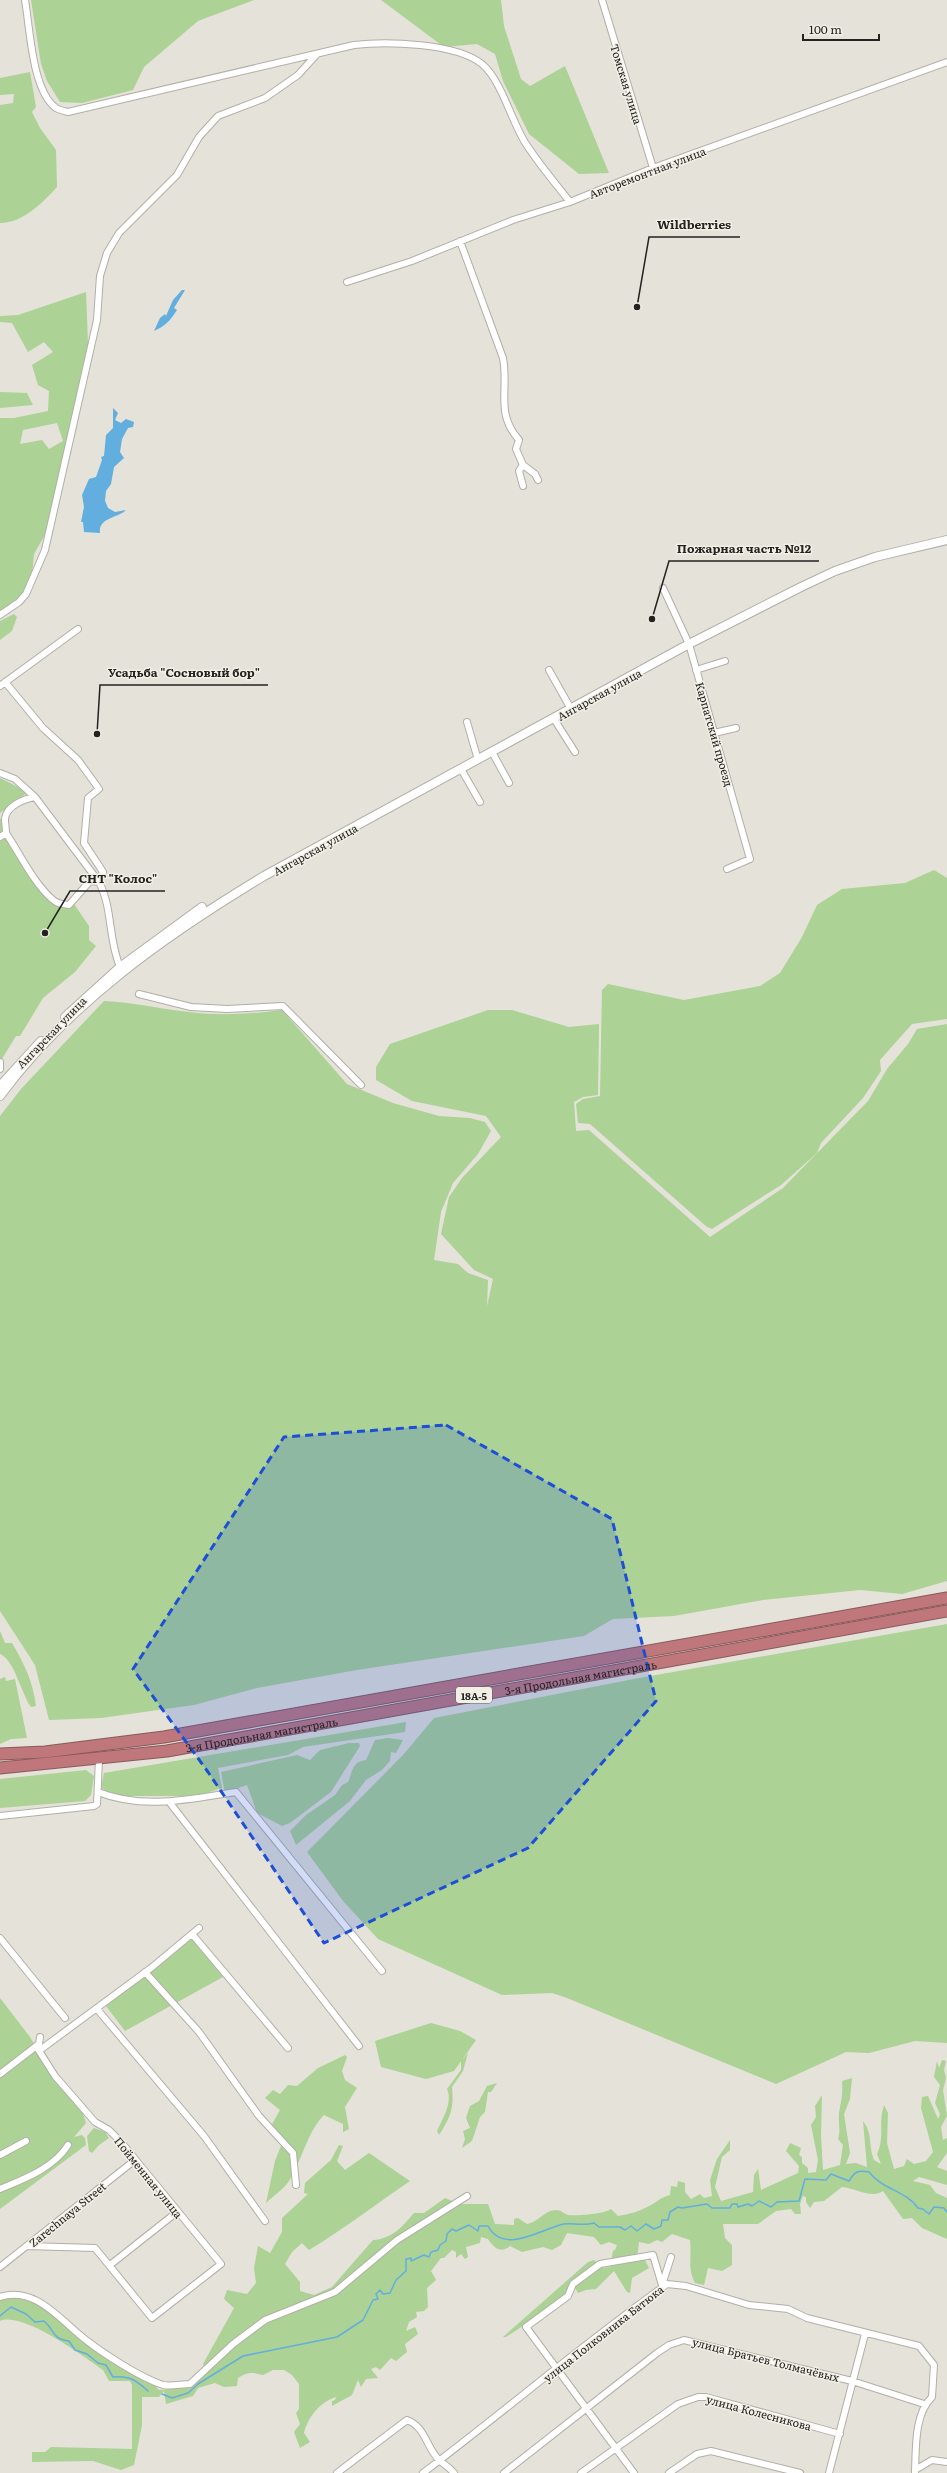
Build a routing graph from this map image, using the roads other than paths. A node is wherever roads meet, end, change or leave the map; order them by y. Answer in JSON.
{"nodes":[{"id":1,"x":25,"y":0,"type":"edge"},
{"id":2,"x":602,"y":0,"type":"edge"},
{"id":3,"x":318,"y":54,"type":"junction"},
{"id":4,"x":947,"y":62,"type":"edge"},
{"id":5,"x":653,"y":168,"type":"junction"},
{"id":6,"x":570,"y":202,"type":"junction"},
{"id":7,"x":460,"y":241,"type":"junction"},
{"id":8,"x":347,"y":282,"type":"dead end"},
{"id":9,"x":523,"y":465,"type":"junction"},
{"id":10,"x":538,"y":480,"type":"dead end"},
{"id":11,"x":523,"y":486,"type":"dead end"},
{"id":12,"x":947,"y":540,"type":"edge"},
{"id":13,"x":663,"y":588,"type":"dead end"},
{"id":14,"x":0,"y":616,"type":"edge"},
{"id":15,"x":78,"y":629,"type":"dead end"},
{"id":16,"x":689,"y":644,"type":"junction"},
{"id":17,"x":725,"y":661,"type":"dead end"},
{"id":18,"x":549,"y":670,"type":"dead end"},
{"id":19,"x":696,"y":670,"type":"junction"},
{"id":20,"x":3,"y":684,"type":"edge"},
{"id":21,"x":571,"y":709,"type":"junction"},
{"id":22,"x":554,"y":719,"type":"junction"},
{"id":23,"x":467,"y":722,"type":"dead end"},
{"id":24,"x":736,"y":728,"type":"dead end"},
{"id":25,"x":714,"y":733,"type":"junction"},
{"id":26,"x":492,"y":752,"type":"junction"},
{"id":27,"x":574,"y":752,"type":"dead end"},
{"id":28,"x":478,"y":760,"type":"junction"},
{"id":29,"x":461,"y":769,"type":"junction"},
{"id":30,"x":0,"y":773,"type":"edge"},
{"id":31,"x":509,"y":783,"type":"dead end"},
{"id":32,"x":35,"y":797,"type":"junction"},
{"id":33,"x":480,"y":802,"type":"dead end"},
{"id":34,"x":6,"y":833,"type":"junction"},
{"id":35,"x":0,"y":837,"type":"edge"},
{"id":36,"x":728,"y":869,"type":"dead end"},
{"id":37,"x":264,"y":876,"type":"junction"},
{"id":38,"x":100,"y":882,"type":"junction"},
{"id":39,"x":120,"y":967,"type":"junction"},
{"id":40,"x":139,"y":994,"type":"dead end"},
{"id":41,"x":0,"y":1062,"type":"edge"},
{"id":42,"x":0,"y":1070,"type":"edge"},
{"id":43,"x":361,"y":1085,"type":"dead end"},
{"id":44,"x":0,"y":1086,"type":"edge"},
{"id":45,"x":0,"y":1096,"type":"edge"},
{"id":46,"x":947,"y":1598,"type":"edge"},
{"id":47,"x":947,"y":1611,"type":"edge"},
{"id":48,"x":0,"y":1754,"type":"edge"},
{"id":49,"x":98,"y":1759,"type":"junction"},
{"id":50,"x":0,"y":1768,"type":"edge"},
{"id":51,"x":98,"y":1792,"type":"junction"},
{"id":52,"x":170,"y":1803,"type":"junction"},
{"id":53,"x":0,"y":1816,"type":"edge"},
{"id":54,"x":199,"y":1928,"type":"dead end"},
{"id":55,"x":192,"y":1934,"type":"junction"},
{"id":56,"x":0,"y":1938,"type":"edge"},
{"id":57,"x":145,"y":1972,"type":"junction"},
{"id":58,"x":382,"y":1972,"type":"dead end"},
{"id":59,"x":97,"y":2008,"type":"junction"},
{"id":60,"x":65,"y":2018,"type":"dead end"},
{"id":61,"x":40,"y":2037,"type":"dead end"},
{"id":62,"x":359,"y":2046,"type":"dead end"},
{"id":63,"x":38,"y":2048,"type":"junction"},
{"id":64,"x":288,"y":2048,"type":"dead end"},
{"id":65,"x":0,"y":2074,"type":"edge"},
{"id":66,"x":26,"y":2141,"type":"dead end"},
{"id":67,"x":68,"y":2145,"type":"dead end"},
{"id":68,"x":0,"y":2155,"type":"edge"},
{"id":69,"x":134,"y":2160,"type":"junction"},
{"id":70,"x":296,"y":2185,"type":"dead end"},
{"id":71,"x":0,"y":2189,"type":"edge"},
{"id":72,"x":467,"y":2196,"type":"dead end"},
{"id":73,"x":177,"y":2212,"type":"junction"},
{"id":74,"x":265,"y":2221,"type":"dead end"},
{"id":75,"x":27,"y":2246,"type":"junction"},
{"id":76,"x":671,"y":2257,"type":"dead end"},
{"id":77,"x":110,"y":2265,"type":"junction"},
{"id":78,"x":0,"y":2267,"type":"edge"},
{"id":79,"x":664,"y":2285,"type":"junction"},
{"id":80,"x":0,"y":2297,"type":"edge"},
{"id":81,"x":866,"y":2334,"type":"junction"},
{"id":82,"x":556,"y":2369,"type":"junction"},
{"id":83,"x":852,"y":2381,"type":"junction"},
{"id":84,"x":924,"y":2404,"type":"junction"},
{"id":85,"x":587,"y":2408,"type":"junction"},
{"id":86,"x":840,"y":2434,"type":"junction"},
{"id":87,"x":615,"y":2449,"type":"junction"},
{"id":88,"x":439,"y":2460,"type":"junction"},
{"id":89,"x":947,"y":2462,"type":"edge"},
{"id":90,"x":915,"y":2471,"type":"edge"},
{"id":91,"x":337,"y":2473,"type":"edge"},
{"id":92,"x":422,"y":2473,"type":"edge"},
{"id":93,"x":454,"y":2473,"type":"edge"},
{"id":94,"x":504,"y":2473,"type":"edge"},
{"id":95,"x":581,"y":2473,"type":"edge"},
{"id":96,"x":634,"y":2473,"type":"edge"},
{"id":97,"x":669,"y":2473,"type":"edge"},
{"id":98,"x":800,"y":2473,"type":"edge"},
{"id":99,"x":830,"y":2473,"type":"edge"}],
"edges":[{"from":1,"to":3,"type":"street"},
{"from":2,"to":5,"type":"street","name":"Томская улица"},
{"from":3,"to":6,"type":"street"},
{"from":3,"to":14,"type":"street"},
{"from":4,"to":5,"type":"street","name":"Авторемонтная улица"},
{"from":5,"to":6,"type":"street","name":"Авторемонтная улица"},
{"from":6,"to":7,"type":"street","name":"Авторемонтная улица"},
{"from":7,"to":8,"type":"street","name":"Авторемонтная улица"},
{"from":7,"to":9,"type":"street"},
{"from":9,"to":10,"type":"street"},
{"from":9,"to":11,"type":"street"},
{"from":12,"to":16,"type":"main road","name":"Ангарская улица"},
{"from":13,"to":16,"type":"street","name":"Карпатский проезд"},
{"from":15,"to":20,"type":"street"},
{"from":16,"to":19,"type":"street","name":"Карпатский проезд"},
{"from":16,"to":21,"type":"main road","name":"Ангарская улица"},
{"from":17,"to":19,"type":"street"},
{"from":18,"to":21,"type":"street"},
{"from":19,"to":25,"type":"street","name":"Карпатский проезд"},
{"from":20,"to":38,"type":"street"},
{"from":21,"to":22,"type":"main road","name":"Ангарская улица"},
{"from":22,"to":26,"type":"main road","name":"Ангарская улица"},
{"from":22,"to":27,"type":"street"},
{"from":23,"to":28,"type":"street"},
{"from":24,"to":25,"type":"street"},
{"from":25,"to":36,"type":"street","name":"Карпатский проезд"},
{"from":26,"to":28,"type":"main road","name":"Ангарская улица"},
{"from":26,"to":31,"type":"street"},
{"from":28,"to":29,"type":"main road","name":"Ангарская улица"},
{"from":29,"to":33,"type":"street"},
{"from":29,"to":37,"type":"main road","name":"Ангарская улица"},
{"from":30,"to":32,"type":"street"},
{"from":32,"to":34,"type":"street"},
{"from":32,"to":38,"type":"street"},
{"from":34,"to":35,"type":"street"},
{"from":34,"to":38,"type":"street"},
{"from":37,"to":39,"type":"main road","name":"Ангарская улица"},
{"from":37,"to":45,"type":"main road","name":"Ангарская улица"},
{"from":38,"to":39,"type":"street"},
{"from":39,"to":44,"type":"main road","name":"Ангарская улица"},
{"from":40,"to":43,"type":"street"},
{"from":41,"to":42,"type":"street"},
{"from":46,"to":48,"type":"highway","name":"3-я Продольная магистраль","number":"18А-5"},
{"from":47,"to":49,"type":"highway","name":"3-я Продольная магистраль","number":"18А-5"},
{"from":49,"to":50,"type":"highway","name":"3-я Продольная магистраль","number":"18А-5"},
{"from":49,"to":51,"type":"street"},
{"from":51,"to":52,"type":"street"},
{"from":51,"to":53,"type":"street"},
{"from":52,"to":58,"type":"street"},
{"from":52,"to":62,"type":"street"},
{"from":54,"to":55,"type":"street"},
{"from":55,"to":57,"type":"street"},
{"from":55,"to":64,"type":"street"},
{"from":56,"to":60,"type":"street"},
{"from":57,"to":59,"type":"street"},
{"from":57,"to":70,"type":"street"},
{"from":59,"to":63,"type":"street"},
{"from":59,"to":74,"type":"street"},
{"from":61,"to":63,"type":"street"},
{"from":63,"to":65,"type":"street"},
{"from":63,"to":69,"type":"street","name":"Пойменная улица"},
{"from":66,"to":68,"type":"street"},
{"from":67,"to":71,"type":"street"},
{"from":69,"to":73,"type":"street","name":"Пойменная улица"},
{"from":69,"to":75,"type":"street","name":"Zarechnaya Street"},
{"from":72,"to":80,"type":"street"},
{"from":73,"to":77,"type":"street"},
{"from":73,"to":77,"type":"street","name":"Пойменная улица"},
{"from":75,"to":77,"type":"street"},
{"from":75,"to":78,"type":"street","name":"Zarechnaya Street"},
{"from":76,"to":79,"type":"street"},
{"from":79,"to":81,"type":"street","name":"улица Полковника Батюка"},
{"from":79,"to":82,"type":"street","name":"улица Полковника Батюка"},
{"from":79,"to":82,"type":"street"},
{"from":81,"to":83,"type":"street"},
{"from":81,"to":84,"type":"street","name":"улица Полковника Батюка"},
{"from":82,"to":85,"type":"street"},
{"from":82,"to":88,"type":"street","name":"улица Полковника Батюка"},
{"from":83,"to":84,"type":"street","name":"улица Братьев Толмачёвых"},
{"from":83,"to":85,"type":"street","name":"улица Братьев Толмачёвых"},
{"from":83,"to":86,"type":"street"},
{"from":84,"to":90,"type":"street","name":"улица Полковника Батюка"},
{"from":85,"to":87,"type":"street"},
{"from":85,"to":94,"type":"street","name":"улица Братьев Толмачёвых"},
{"from":86,"to":87,"type":"street","name":"улица Колесникова"},
{"from":86,"to":99,"type":"street"},
{"from":87,"to":95,"type":"street","name":"улица Колесникова"},
{"from":87,"to":96,"type":"street"},
{"from":88,"to":91,"type":"street"},
{"from":88,"to":92,"type":"street","name":"улица Полковника Батюка"},
{"from":88,"to":93,"type":"street"},
{"from":89,"to":90,"type":"street"},
{"from":97,"to":98,"type":"street"}]}
